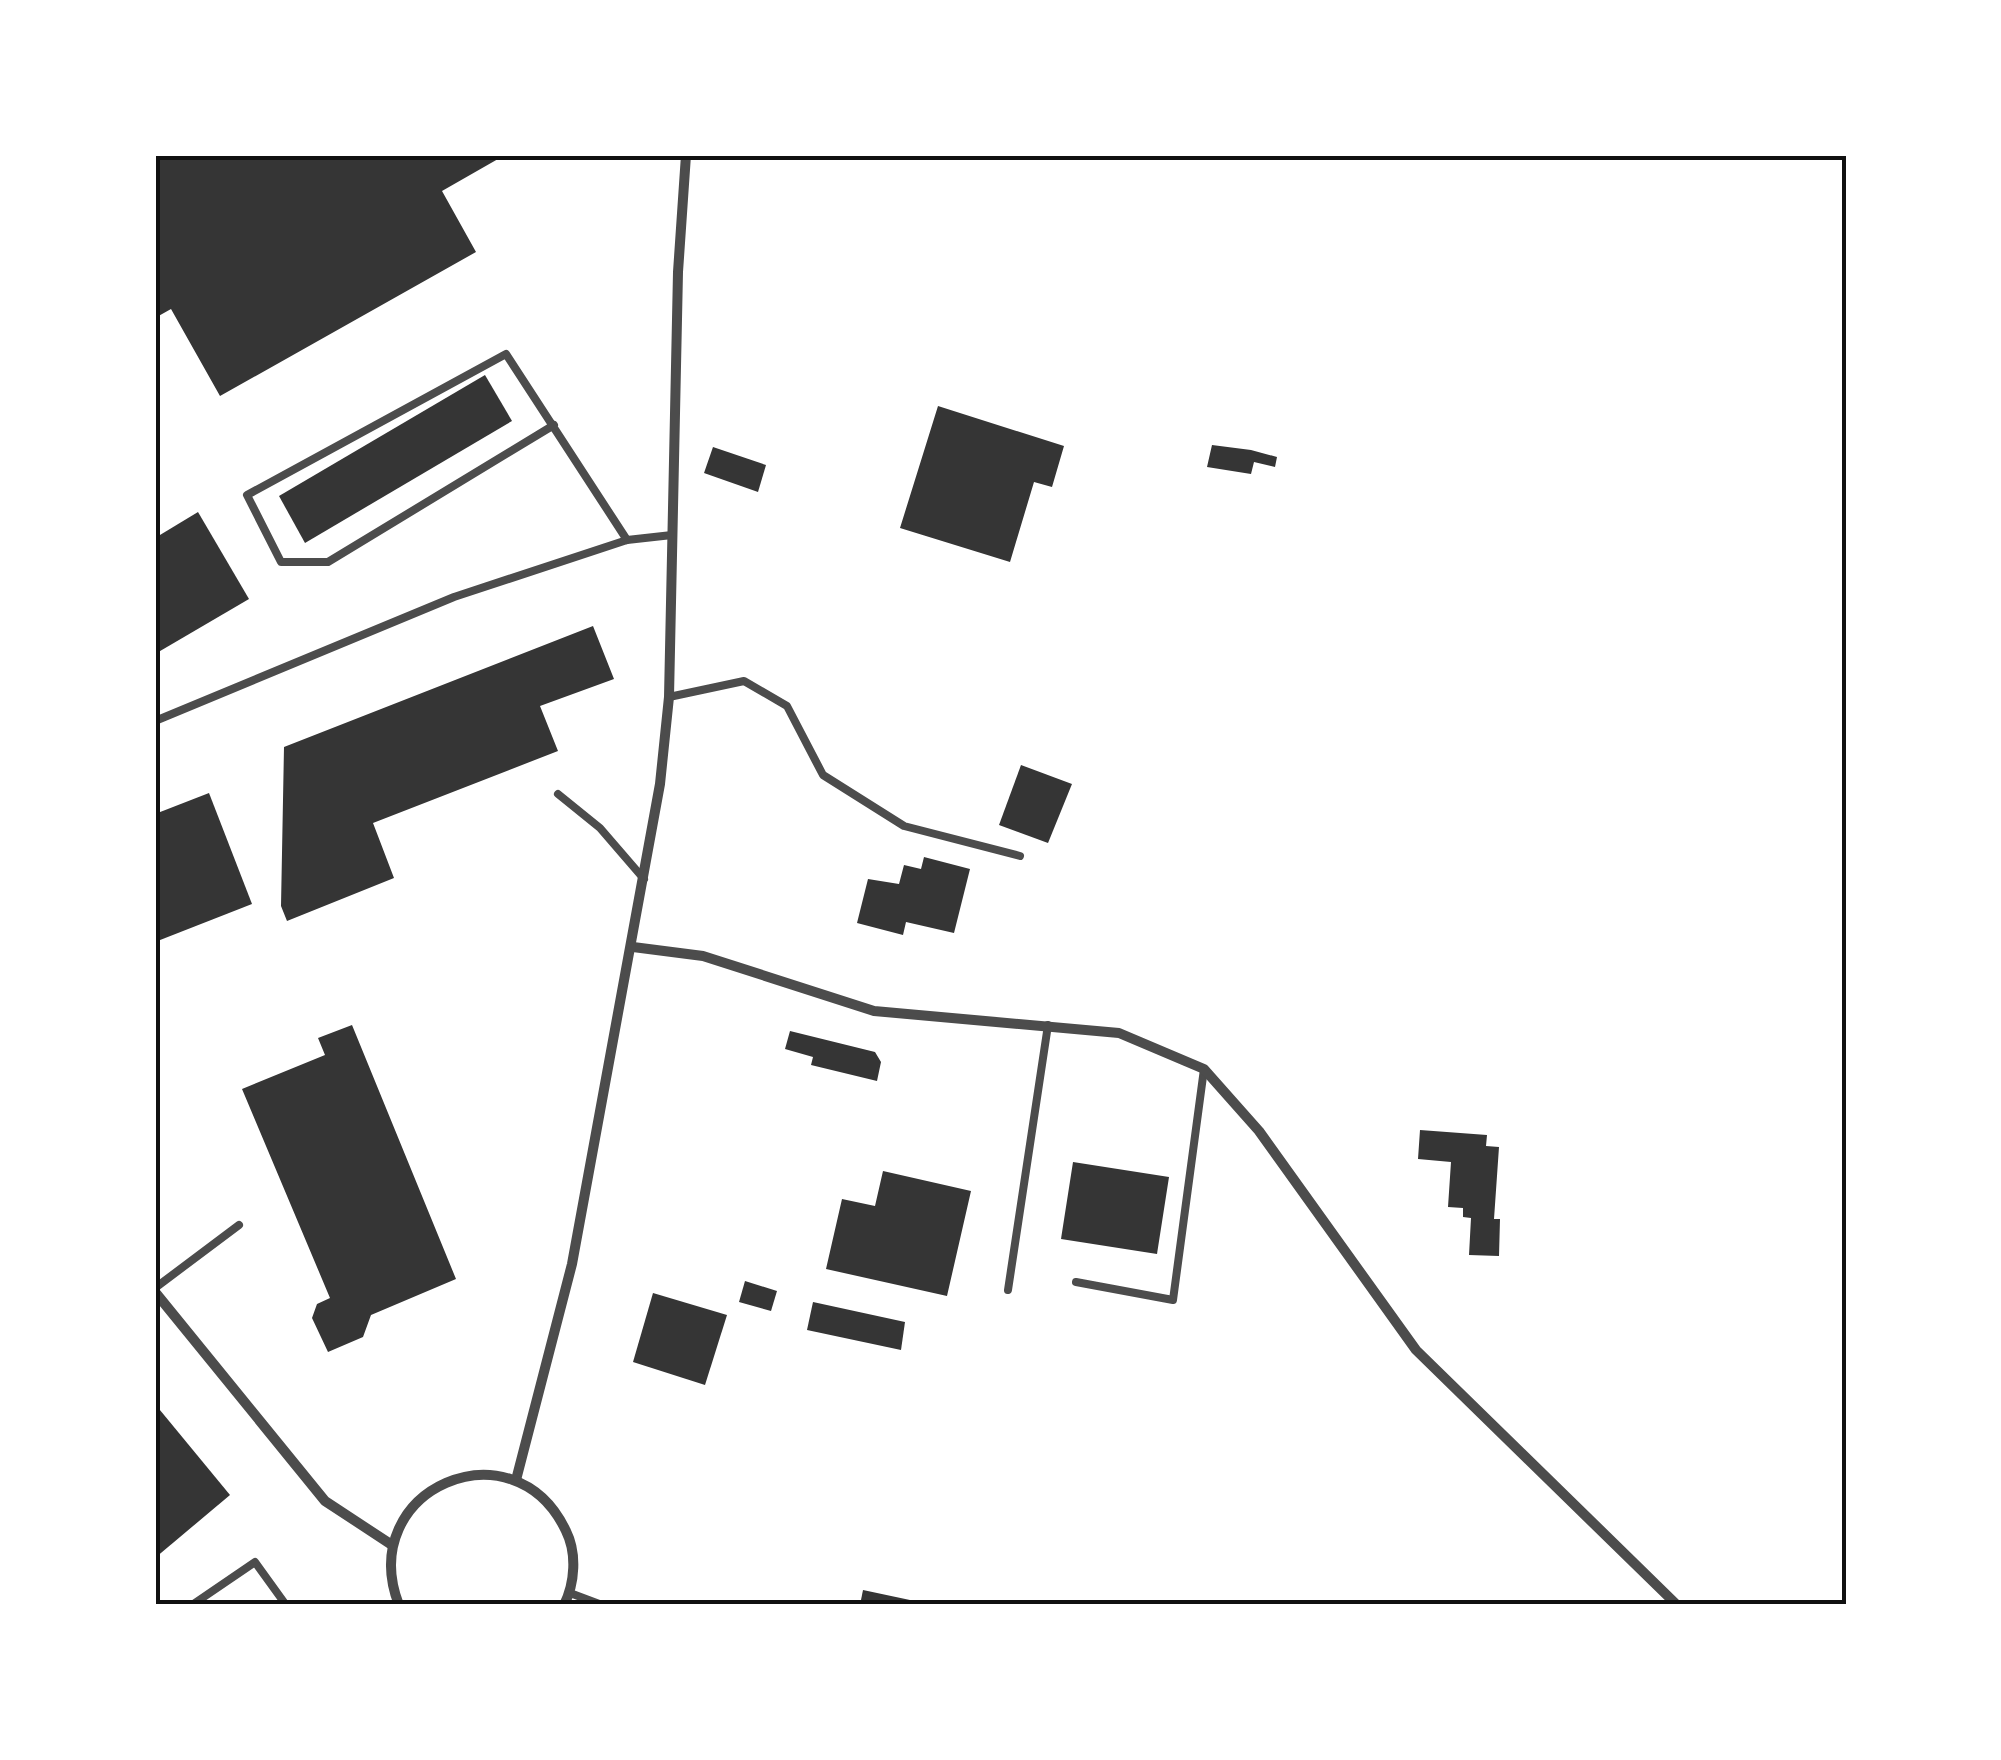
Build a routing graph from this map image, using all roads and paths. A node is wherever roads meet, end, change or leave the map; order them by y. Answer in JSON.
{"nodes":[{"id":1,"x":686,"y":155,"type":"edge"},
{"id":2,"x":554,"y":425,"type":"junction"},
{"id":3,"x":672,"y":535,"type":"junction"},
{"id":4,"x":627,"y":540,"type":"junction"},
{"id":5,"x":669,"y":697,"type":"junction"},
{"id":6,"x":155,"y":721,"type":"edge"},
{"id":7,"x":558,"y":794,"type":"dead end"},
{"id":8,"x":1020,"y":856,"type":"dead end"},
{"id":9,"x":644,"y":880,"type":"junction"},
{"id":10,"x":632,"y":947,"type":"junction"},
{"id":11,"x":1048,"y":1025,"type":"junction"},
{"id":12,"x":1204,"y":1070,"type":"junction"},
{"id":13,"x":239,"y":1225,"type":"dead end"},
{"id":14,"x":1076,"y":1282,"type":"dead end"},
{"id":15,"x":155,"y":1290,"type":"edge"},
{"id":16,"x":1008,"y":1290,"type":"dead end"},
{"id":17,"x":516,"y":1480,"type":"junction"},
{"id":18,"x":392,"y":1545,"type":"junction"},
{"id":19,"x":570,"y":1594,"type":"junction"},
{"id":20,"x":192,"y":1605,"type":"edge"},
{"id":21,"x":286,"y":1605,"type":"edge"},
{"id":22,"x":399,"y":1605,"type":"edge"},
{"id":23,"x":564,"y":1605,"type":"edge"},
{"id":24,"x":602,"y":1605,"type":"edge"},
{"id":25,"x":1677,"y":1605,"type":"edge"}],
"edges":[{"from":1,"to":3,"type":"street"},
{"from":2,"to":2,"type":"lane"},
{"from":2,"to":4,"type":"lane"},
{"from":3,"to":4,"type":"lane"},
{"from":3,"to":5,"type":"street"},
{"from":4,"to":6,"type":"lane"},
{"from":5,"to":8,"type":"lane"},
{"from":5,"to":9,"type":"street"},
{"from":7,"to":9,"type":"lane"},
{"from":9,"to":10,"type":"street"},
{"from":10,"to":11,"type":"street"},
{"from":10,"to":17,"type":"street"},
{"from":11,"to":12,"type":"street"},
{"from":11,"to":16,"type":"lane"},
{"from":12,"to":14,"type":"lane"},
{"from":12,"to":25,"type":"street"},
{"from":13,"to":15,"type":"lane"},
{"from":15,"to":18,"type":"street"},
{"from":17,"to":18,"type":"street"},
{"from":17,"to":19,"type":"street"},
{"from":18,"to":22,"type":"street"},
{"from":19,"to":23,"type":"street"},
{"from":19,"to":24,"type":"lane"},
{"from":20,"to":21,"type":"lane"}]}
